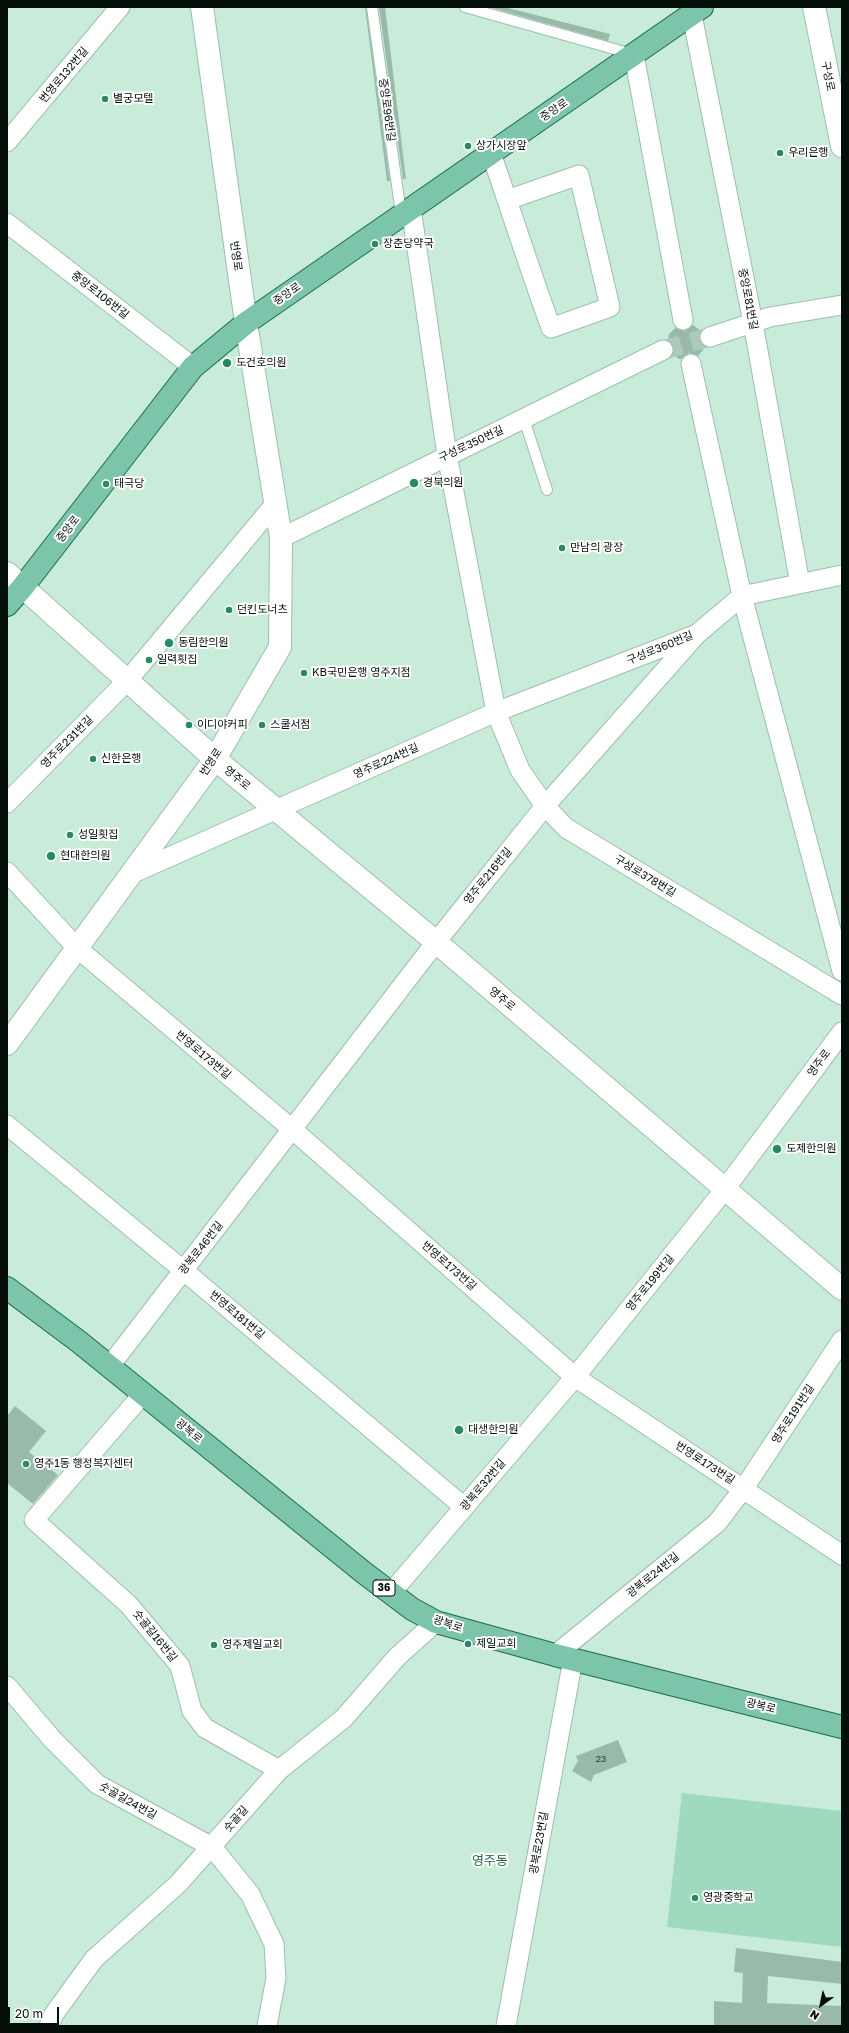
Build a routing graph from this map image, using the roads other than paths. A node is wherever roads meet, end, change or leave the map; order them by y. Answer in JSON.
{"nodes":[{"id":1,"x":120,"y":7,"type":"edge"},
{"id":2,"x":202,"y":7,"type":"edge"},
{"id":3,"x":372,"y":7,"type":"edge"},
{"id":4,"x":465,"y":7,"type":"edge"},
{"id":5,"x":814,"y":7,"type":"edge"},
{"id":6,"x":697,"y":11,"type":"edge"},
{"id":7,"x":634,"y":55,"type":"junction"},
{"id":8,"x":7,"y":142,"type":"edge"},
{"id":9,"x":842,"y":146,"type":"edge"},
{"id":10,"x":492,"y":153,"type":"junction"},
{"id":11,"x":507,"y":200,"type":"junction"},
{"id":12,"x":406,"y":211,"type":"junction"},
{"id":13,"x":7,"y":223,"type":"edge"},
{"id":14,"x":842,"y":305,"type":"edge"},
{"id":15,"x":683,"y":320,"type":"dead end"},
{"id":16,"x":246,"y":323,"type":"junction"},
{"id":17,"x":753,"y":323,"type":"junction"},
{"id":18,"x":710,"y":337,"type":"tunnel mouth"},
{"id":19,"x":663,"y":350,"type":"tunnel mouth"},
{"id":20,"x":691,"y":364,"type":"dead end"},
{"id":21,"x":193,"y":367,"type":"junction"},
{"id":22,"x":524,"y":419,"type":"junction"},
{"id":23,"x":447,"y":455,"type":"junction"},
{"id":24,"x":547,"y":490,"type":"dead end"},
{"id":25,"x":275,"y":504,"type":"junction"},
{"id":26,"x":280,"y":538,"type":"junction"},
{"id":27,"x":842,"y":575,"type":"edge"},
{"id":28,"x":15,"y":580,"type":"edge"},
{"id":29,"x":800,"y":584,"type":"junction"},
{"id":30,"x":742,"y":596,"type":"junction"},
{"id":31,"x":7,"y":604,"type":"edge"},
{"id":32,"x":697,"y":634,"type":"junction"},
{"id":33,"x":127,"y":681,"type":"junction"},
{"id":34,"x":496,"y":712,"type":"junction"},
{"id":35,"x":214,"y":759,"type":"junction"},
{"id":36,"x":7,"y":803,"type":"edge"},
{"id":37,"x":544,"y":806,"type":"junction"},
{"id":38,"x":276,"y":811,"type":"junction"},
{"id":39,"x":7,"y":872,"type":"edge"},
{"id":40,"x":131,"y":874,"type":"junction"},
{"id":41,"x":436,"y":942,"type":"junction"},
{"id":42,"x":77,"y":948,"type":"junction"},
{"id":43,"x":842,"y":971,"type":"edge"},
{"id":44,"x":842,"y":995,"type":"edge"},
{"id":45,"x":842,"y":1032,"type":"edge"},
{"id":46,"x":7,"y":1044,"type":"edge"},
{"id":47,"x":7,"y":1125,"type":"edge"},
{"id":48,"x":292,"y":1129,"type":"junction"},
{"id":49,"x":725,"y":1189,"type":"junction"},
{"id":50,"x":183,"y":1270,"type":"junction"},
{"id":51,"x":7,"y":1288,"type":"edge"},
{"id":52,"x":842,"y":1289,"type":"edge"},
{"id":53,"x":842,"y":1340,"type":"edge"},
{"id":54,"x":109,"y":1367,"type":"junction"},
{"id":55,"x":576,"y":1377,"type":"junction"},
{"id":56,"x":143,"y":1394,"type":"junction"},
{"id":57,"x":744,"y":1488,"type":"junction"},
{"id":58,"x":464,"y":1507,"type":"junction"},
{"id":59,"x":842,"y":1555,"type":"edge"},
{"id":60,"x":391,"y":1593,"type":"junction"},
{"id":61,"x":436,"y":1622,"type":"junction"},
{"id":62,"x":564,"y":1657,"type":"junction"},
{"id":63,"x":7,"y":1686,"type":"edge"},
{"id":64,"x":842,"y":1727,"type":"edge"},
{"id":65,"x":279,"y":1770,"type":"junction"},
{"id":66,"x":212,"y":1847,"type":"junction"},
{"id":67,"x":49,"y":2026,"type":"edge"},
{"id":68,"x":267,"y":2026,"type":"edge"},
{"id":69,"x":506,"y":2026,"type":"edge"}],
"edges":[{"from":1,"to":8,"type":"street","name":"번영로132번길"},
{"from":2,"to":16,"type":"street","name":"번영로"},
{"from":3,"to":12,"type":"lane","name":"중앙로96번길"},
{"from":4,"to":7,"type":"lane"},
{"from":5,"to":9,"type":"street","name":"구성로"},
{"from":6,"to":7,"type":"main road","name":"중앙로"},
{"from":6,"to":17,"type":"street","name":"중앙로81번길"},
{"from":7,"to":10,"type":"main road","name":"중앙로"},
{"from":7,"to":15,"type":"street"},
{"from":10,"to":11,"type":"street"},
{"from":10,"to":12,"type":"main road","name":"중앙로"},
{"from":11,"to":11,"type":"street"},
{"from":12,"to":16,"type":"main road","name":"중앙로"},
{"from":12,"to":23,"type":"street","name":"구성로378번길"},
{"from":13,"to":21,"type":"street","name":"중앙로106번길"},
{"from":14,"to":17,"type":"street"},
{"from":16,"to":21,"type":"main road","name":"중앙로"},
{"from":16,"to":25,"type":"street","name":"번영로"},
{"from":17,"to":18,"type":"street"},
{"from":17,"to":29,"type":"street","name":"중앙로81번길"},
{"from":19,"to":22,"type":"street","name":"구성로350번길"},
{"from":20,"to":30,"type":"street"},
{"from":21,"to":28,"type":"main road","name":"중앙로"},
{"from":22,"to":23,"type":"street","name":"구성로350번길"},
{"from":22,"to":24,"type":"lane"},
{"from":23,"to":26,"type":"street","name":"구성로350번길"},
{"from":23,"to":34,"type":"street","name":"구성로378번길"},
{"from":25,"to":26,"type":"street","name":"번영로"},
{"from":25,"to":33,"type":"street"},
{"from":26,"to":35,"type":"street","name":"번영로"},
{"from":27,"to":29,"type":"street","name":"구성로360번길"},
{"from":28,"to":31,"type":"main road","name":"중앙로"},
{"from":28,"to":33,"type":"street","name":"영주로"},
{"from":29,"to":30,"type":"street","name":"구성로360번길"},
{"from":30,"to":32,"type":"street","name":"구성로360번길"},
{"from":30,"to":43,"type":"street"},
{"from":32,"to":34,"type":"street","name":"구성로360번길"},
{"from":32,"to":37,"type":"street","name":"영주로216번길"},
{"from":33,"to":35,"type":"street","name":"영주로"},
{"from":33,"to":36,"type":"street","name":"영주로231번길"},
{"from":34,"to":37,"type":"street","name":"구성로378번길"},
{"from":34,"to":38,"type":"street","name":"영주로224번길"},
{"from":35,"to":38,"type":"street","name":"영주로"},
{"from":35,"to":40,"type":"street","name":"번영로"},
{"from":37,"to":41,"type":"street","name":"영주로216번길"},
{"from":37,"to":44,"type":"street","name":"구성로378번길"},
{"from":38,"to":40,"type":"street"},
{"from":38,"to":41,"type":"street","name":"영주로"},
{"from":39,"to":42,"type":"street"},
{"from":40,"to":42,"type":"street","name":"번영로"},
{"from":41,"to":48,"type":"street","name":"영주로216번길"},
{"from":41,"to":49,"type":"street","name":"영주로"},
{"from":42,"to":46,"type":"street","name":"번영로"},
{"from":42,"to":48,"type":"street","name":"번영로173번길"},
{"from":45,"to":49,"type":"street","name":"영주로"},
{"from":47,"to":50,"type":"street","name":"번영로181번길"},
{"from":48,"to":50,"type":"street","name":"광복로46번길"},
{"from":48,"to":55,"type":"street","name":"번영로173번길"},
{"from":49,"to":52,"type":"street","name":"영주로"},
{"from":49,"to":55,"type":"street","name":"영주로199번길"},
{"from":50,"to":54,"type":"street","name":"광복로46번길"},
{"from":50,"to":58,"type":"street","name":"번영로181번길"},
{"from":51,"to":54,"type":"main road","name":"광복로","number":"36"},
{"from":53,"to":57,"type":"street","name":"영주로191번길"},
{"from":54,"to":56,"type":"main road","name":"광복로","number":"36"},
{"from":55,"to":57,"type":"street","name":"번영로173번길"},
{"from":55,"to":58,"type":"street","name":"광복로32번길"},
{"from":56,"to":60,"type":"main road","name":"광복로","number":"36"},
{"from":56,"to":65,"type":"street","name":"숫골길16번길"},
{"from":57,"to":59,"type":"street","name":"번영로173번길"},
{"from":57,"to":62,"type":"street","name":"광복로24번길"},
{"from":58,"to":60,"type":"street","name":"광복로32번길"},
{"from":60,"to":61,"type":"main road","name":"광복로","number":"36"},
{"from":61,"to":62,"type":"main road","name":"광복로","number":"36"},
{"from":61,"to":65,"type":"street","name":"숫골길"},
{"from":62,"to":64,"type":"main road","name":"광복로","number":"36"},
{"from":62,"to":69,"type":"street","name":"광복로23번길"},
{"from":63,"to":66,"type":"street","name":"숫골길24번길"},
{"from":65,"to":66,"type":"street","name":"숫골길"},
{"from":66,"to":67,"type":"street","name":"숫골길"},
{"from":66,"to":68,"type":"street"}]}
